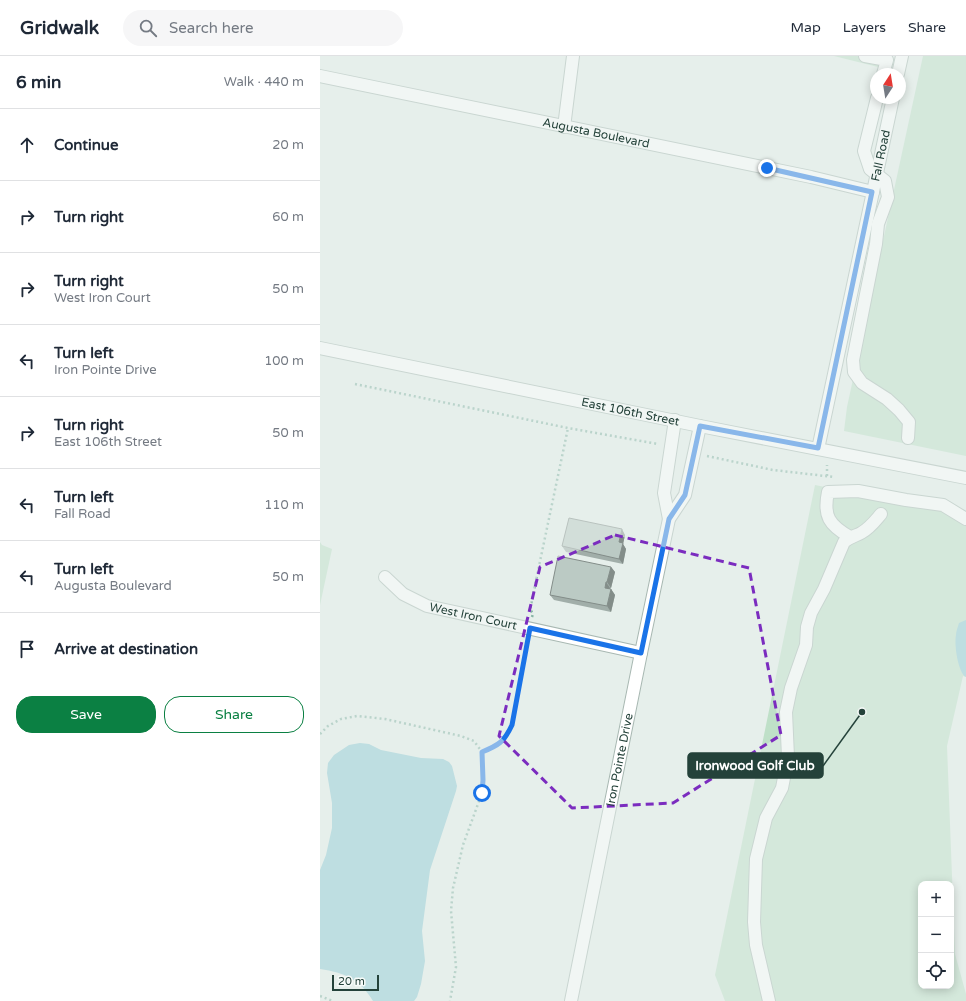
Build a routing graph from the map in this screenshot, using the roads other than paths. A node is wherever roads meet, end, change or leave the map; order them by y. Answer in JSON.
{"nodes":[{"id":1,"x":572,"y":56,"type":"edge"},
{"id":2,"x":865,"y":56,"type":"edge"},
{"id":3,"x":902,"y":56,"type":"edge"},
{"id":4,"x":885,"y":68,"type":"edge"},
{"id":5,"x":899,"y":68,"type":"edge"},
{"id":6,"x":320,"y":76,"type":"edge"},
{"id":7,"x":876,"y":104,"type":"edge"},
{"id":8,"x":891,"y":104,"type":"edge"},
{"id":9,"x":564,"y":127,"type":"junction"},
{"id":10,"x":876,"y":174,"type":"junction"},
{"id":11,"x":872,"y":192,"type":"junction"},
{"id":12,"x":320,"y":348,"type":"edge"},
{"id":13,"x":676,"y":420,"type":"junction"},
{"id":14,"x":700,"y":426,"type":"junction"},
{"id":15,"x":908,"y":438,"type":"dead end"},
{"id":16,"x":823,"y":449,"type":"junction"},
{"id":17,"x":966,"y":478,"type":"edge"},
{"id":18,"x":881,"y":514,"type":"dead end"},
{"id":19,"x":669,"y":519,"type":"junction"},
{"id":20,"x":966,"y":519,"type":"edge"},
{"id":21,"x":850,"y":537,"type":"junction"},
{"id":22,"x":385,"y":577,"type":"dead end"},
{"id":23,"x":641,"y":653,"type":"junction"},
{"id":24,"x":571,"y":1001,"type":"edge"},
{"id":25,"x":769,"y":1001,"type":"edge"}],
"edges":[{"from":1,"to":9,"type":"street"},
{"from":2,"to":4,"type":"street"},
{"from":3,"to":5,"type":"street"},
{"from":6,"to":9,"type":"street","name":"Augusta Boulevard"},
{"from":7,"to":10,"type":"street"},
{"from":8,"to":10,"type":"street","name":"Fall Road"},
{"from":9,"to":11,"type":"street","name":"Augusta Boulevard"},
{"from":10,"to":11,"type":"street","name":"Fall Road"},
{"from":10,"to":15,"type":"street"},
{"from":11,"to":16,"type":"street","name":"Fall Road"},
{"from":12,"to":13,"type":"street","name":"East 106th Street"},
{"from":13,"to":14,"type":"street","name":"East 106th Street"},
{"from":13,"to":19,"type":"street","name":"Iron Pointe Drive"},
{"from":14,"to":16,"type":"street","name":"East 106th Street"},
{"from":14,"to":19,"type":"street","name":"Iron Pointe Drive"},
{"from":16,"to":17,"type":"street","name":"East 106th Street"},
{"from":18,"to":21,"type":"street"},
{"from":19,"to":23,"type":"street","name":"Iron Pointe Drive"},
{"from":20,"to":21,"type":"street"},
{"from":21,"to":25,"type":"street"},
{"from":22,"to":23,"type":"street","name":"West Iron Court"},
{"from":23,"to":24,"type":"street","name":"Iron Pointe Drive"}]}
